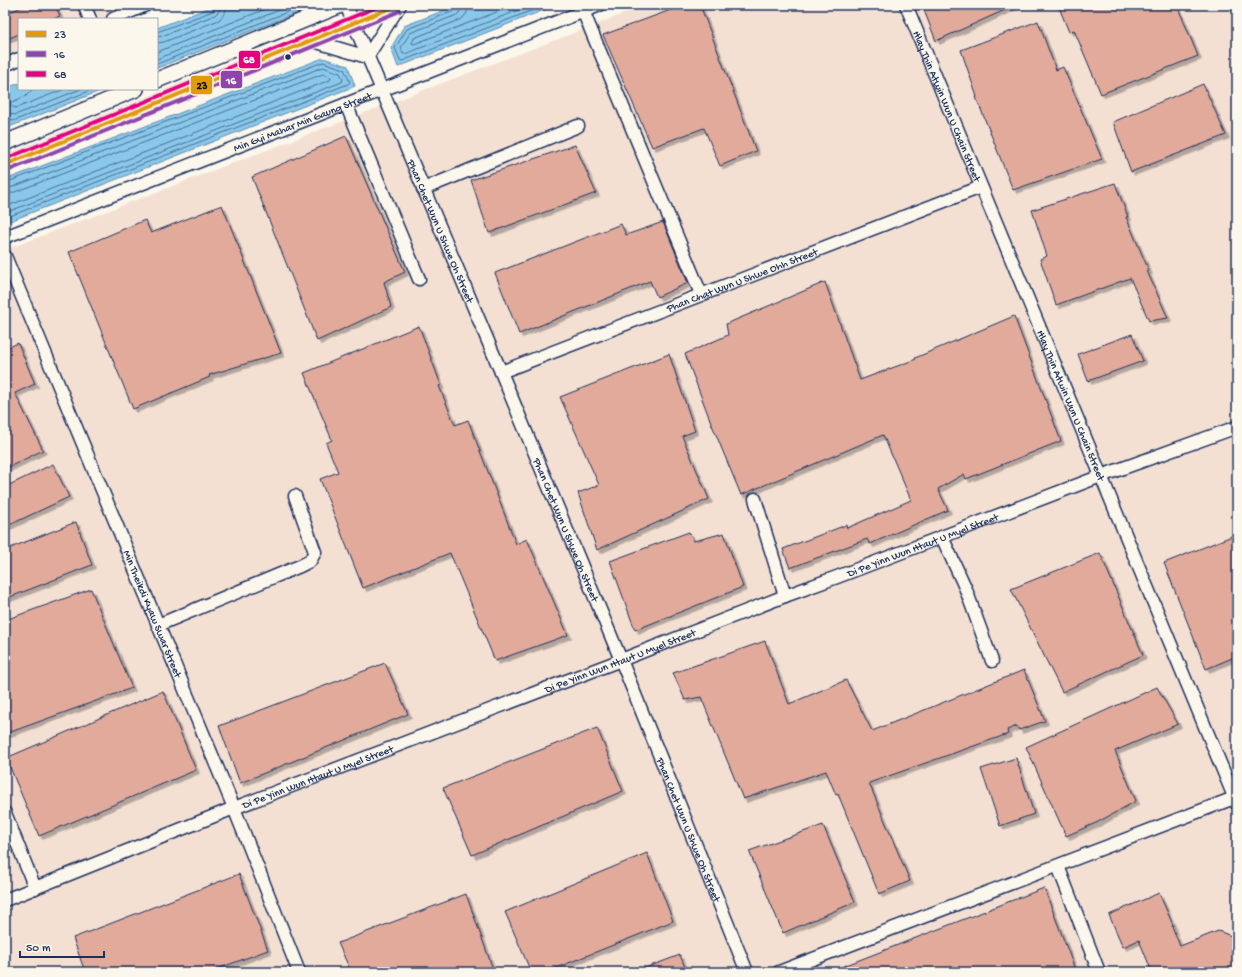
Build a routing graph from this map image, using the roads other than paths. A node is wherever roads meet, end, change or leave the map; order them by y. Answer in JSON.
{"nodes":[{"id":1,"x":84,"y":5,"type":"edge"},
{"id":2,"x":146,"y":5,"type":"edge"},
{"id":3,"x":341,"y":5,"type":"edge"},
{"id":4,"x":346,"y":5,"type":"edge"},
{"id":5,"x":399,"y":5,"type":"edge"},
{"id":6,"x":600,"y":5,"type":"edge"},
{"id":7,"x":906,"y":5,"type":"edge"},
{"id":8,"x":583,"y":11,"type":"junction"},
{"id":9,"x":90,"y":18,"type":"edge"},
{"id":10,"x":115,"y":18,"type":"edge"},
{"id":11,"x":354,"y":24,"type":"junction"},
{"id":12,"x":310,"y":40,"type":"junction"},
{"id":13,"x":367,"y":57,"type":"junction"},
{"id":14,"x":18,"y":59,"type":"edge"},
{"id":15,"x":5,"y":65,"type":"edge"},
{"id":16,"x":158,"y":80,"type":"edge"},
{"id":17,"x":134,"y":90,"type":"edge"},
{"id":18,"x":381,"y":90,"type":"junction"},
{"id":19,"x":346,"y":104,"type":"junction"},
{"id":20,"x":578,"y":126,"type":"dead end"},
{"id":21,"x":5,"y":143,"type":"edge"},
{"id":22,"x":5,"y":165,"type":"edge"},
{"id":23,"x":981,"y":186,"type":"junction"},
{"id":24,"x":423,"y":189,"type":"junction"},
{"id":25,"x":5,"y":237,"type":"edge"},
{"id":26,"x":5,"y":256,"type":"edge"},
{"id":27,"x":418,"y":280,"type":"dead end"},
{"id":28,"x":701,"y":294,"type":"junction"},
{"id":29,"x":501,"y":372,"type":"junction"},
{"id":30,"x":1236,"y":429,"type":"edge"},
{"id":31,"x":1101,"y":476,"type":"junction"},
{"id":32,"x":295,"y":496,"type":"dead end"},
{"id":33,"x":755,"y":499,"type":"dead end"},
{"id":34,"x":942,"y":537,"type":"junction"},
{"id":35,"x":785,"y":596,"type":"junction"},
{"id":36,"x":158,"y":625,"type":"junction"},
{"id":37,"x":621,"y":660,"type":"junction"},
{"id":38,"x":992,"y":661,"type":"dead end"},
{"id":39,"x":1236,"y":801,"type":"edge"},
{"id":40,"x":234,"y":808,"type":"junction"},
{"id":41,"x":5,"y":813,"type":"edge"},
{"id":42,"x":10,"y":839,"type":"edge"},
{"id":43,"x":1058,"y":866,"type":"junction"},
{"id":44,"x":35,"y":888,"type":"junction"},
{"id":45,"x":5,"y":900,"type":"edge"},
{"id":46,"x":299,"y":972,"type":"edge"},
{"id":47,"x":747,"y":972,"type":"edge"},
{"id":48,"x":779,"y":972,"type":"edge"},
{"id":49,"x":1099,"y":972,"type":"edge"}],
"edges":[{"from":1,"to":9,"type":"street"},
{"from":2,"to":10,"type":"street"},
{"from":3,"to":16,"type":"main road"},
{"from":4,"to":11,"type":"street","name":"Phan Chet Wun U Shwe Oh Street"},
{"from":5,"to":11,"type":"main road"},
{"from":5,"to":13,"type":"street"},
{"from":6,"to":8,"type":"street","name":"Min Gyi Mahar Min Gaung Street"},
{"from":7,"to":23,"type":"street","name":"Hlay Thin Atwin Wun U Chain Street"},
{"from":8,"to":18,"type":"street","name":"Min Gyi Mahar Min Gaung Street"},
{"from":8,"to":28,"type":"street"},
{"from":11,"to":12,"type":"main road"},
{"from":11,"to":13,"type":"street","name":"Phan Chet Wun U Shwe Oh Street"},
{"from":12,"to":13,"type":"street"},
{"from":12,"to":22,"type":"main road"},
{"from":13,"to":18,"type":"street","name":"Phan Chet Wun U Shwe Oh Street"},
{"from":14,"to":15,"type":"street"},
{"from":17,"to":21,"type":"main road"},
{"from":18,"to":19,"type":"street","name":"Min Gyi Mahar Min Gaung Street"},
{"from":18,"to":24,"type":"street","name":"Phan Chet Wun U Shwe Oh Street"},
{"from":19,"to":25,"type":"street","name":"Min Gyi Mahar Min Gaung Street"},
{"from":19,"to":27,"type":"street"},
{"from":20,"to":24,"type":"street"},
{"from":23,"to":28,"type":"street","name":"Phan Chat Wun U Shwe Ohh Street"},
{"from":23,"to":31,"type":"street","name":"Hlay Thin Atwin Wun U Chain Street"},
{"from":24,"to":29,"type":"street","name":"Phan Chet Wun U Shwe Oh Street"},
{"from":26,"to":36,"type":"street","name":"Min Theikdi Kyaw Swar Street"},
{"from":28,"to":29,"type":"street","name":"Phan Chat Wun U Shwe Ohh Street"},
{"from":29,"to":37,"type":"street","name":"Phan Chet Wun U Shwe Oh Street"},
{"from":30,"to":31,"type":"street","name":"Di Pe Yinn Wun Htaut U Myel Street"},
{"from":31,"to":34,"type":"street","name":"Di Pe Yinn Wun Htaut U Myel Street"},
{"from":31,"to":39,"type":"street","name":"Hlay Thin Atwin Wun U Chain Street"},
{"from":32,"to":36,"type":"street"},
{"from":33,"to":35,"type":"street"},
{"from":34,"to":35,"type":"street","name":"Di Pe Yinn Wun Htaut U Myel Street"},
{"from":34,"to":38,"type":"street"},
{"from":35,"to":37,"type":"street","name":"Di Pe Yinn Wun Htaut U Myel Street"},
{"from":36,"to":40,"type":"street","name":"Min Theikdi Kyaw Swar Street"},
{"from":37,"to":40,"type":"street","name":"Di Pe Yinn Wun Htaut U Myel Street"},
{"from":37,"to":47,"type":"street","name":"Phan Chet Wun U Shwe Oh Street"},
{"from":39,"to":43,"type":"street"},
{"from":40,"to":44,"type":"street","name":"Di Pe Yinn Wun Htaut U Myel Street"},
{"from":40,"to":46,"type":"street","name":"Min Theikdi Kyaw Swar Street"},
{"from":41,"to":42,"type":"street"},
{"from":42,"to":44,"type":"street"},
{"from":43,"to":48,"type":"street"},
{"from":43,"to":49,"type":"street"},
{"from":44,"to":45,"type":"street","name":"Di Pe Yinn Wun Htaut U Myel Street"}]}
